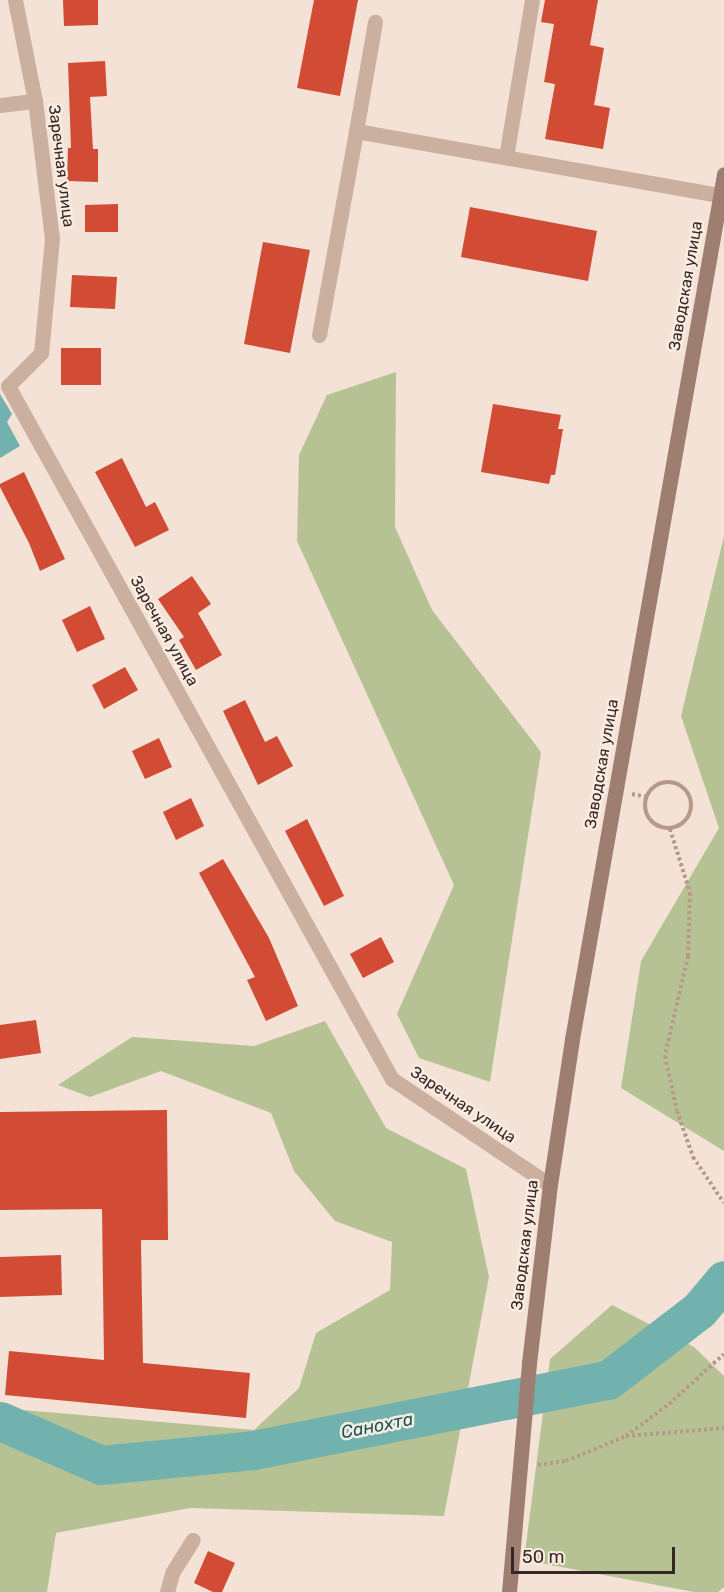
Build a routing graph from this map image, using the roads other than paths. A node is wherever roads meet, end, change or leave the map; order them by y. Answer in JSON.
{"nodes":[{"id":1,"x":15,"y":0,"type":"edge"},
{"id":2,"x":532,"y":0,"type":"edge"},
{"id":3,"x":375,"y":22,"type":"dead end"},
{"id":4,"x":35,"y":101,"type":"junction"},
{"id":5,"x":0,"y":105,"type":"edge"},
{"id":6,"x":356,"y":131,"type":"junction"},
{"id":7,"x":506,"y":157,"type":"junction"},
{"id":8,"x":724,"y":174,"type":"edge"},
{"id":9,"x":720,"y":195,"type":"junction"},
{"id":10,"x":319,"y":335,"type":"dead end"},
{"id":11,"x":4,"y":386,"type":"edge"},
{"id":12,"x":550,"y":1185,"type":"junction"},
{"id":13,"x":193,"y":1540,"type":"dead end"},
{"id":14,"x":167,"y":1592,"type":"edge"},
{"id":15,"x":509,"y":1592,"type":"edge"}],
"edges":[{"from":1,"to":4,"type":"street","name":"Заречная улица"},
{"from":2,"to":7,"type":"street"},
{"from":3,"to":6,"type":"street"},
{"from":4,"to":5,"type":"street"},
{"from":4,"to":11,"type":"street","name":"Заречная улица"},
{"from":6,"to":7,"type":"street"},
{"from":6,"to":10,"type":"street"},
{"from":7,"to":9,"type":"street"},
{"from":8,"to":9,"type":"main road","name":"Заводская улица"},
{"from":9,"to":12,"type":"main road","name":"Заводская улица"},
{"from":11,"to":12,"type":"street","name":"Заречная улица"},
{"from":12,"to":15,"type":"main road","name":"Заводская улица"},
{"from":13,"to":14,"type":"street"}]}
